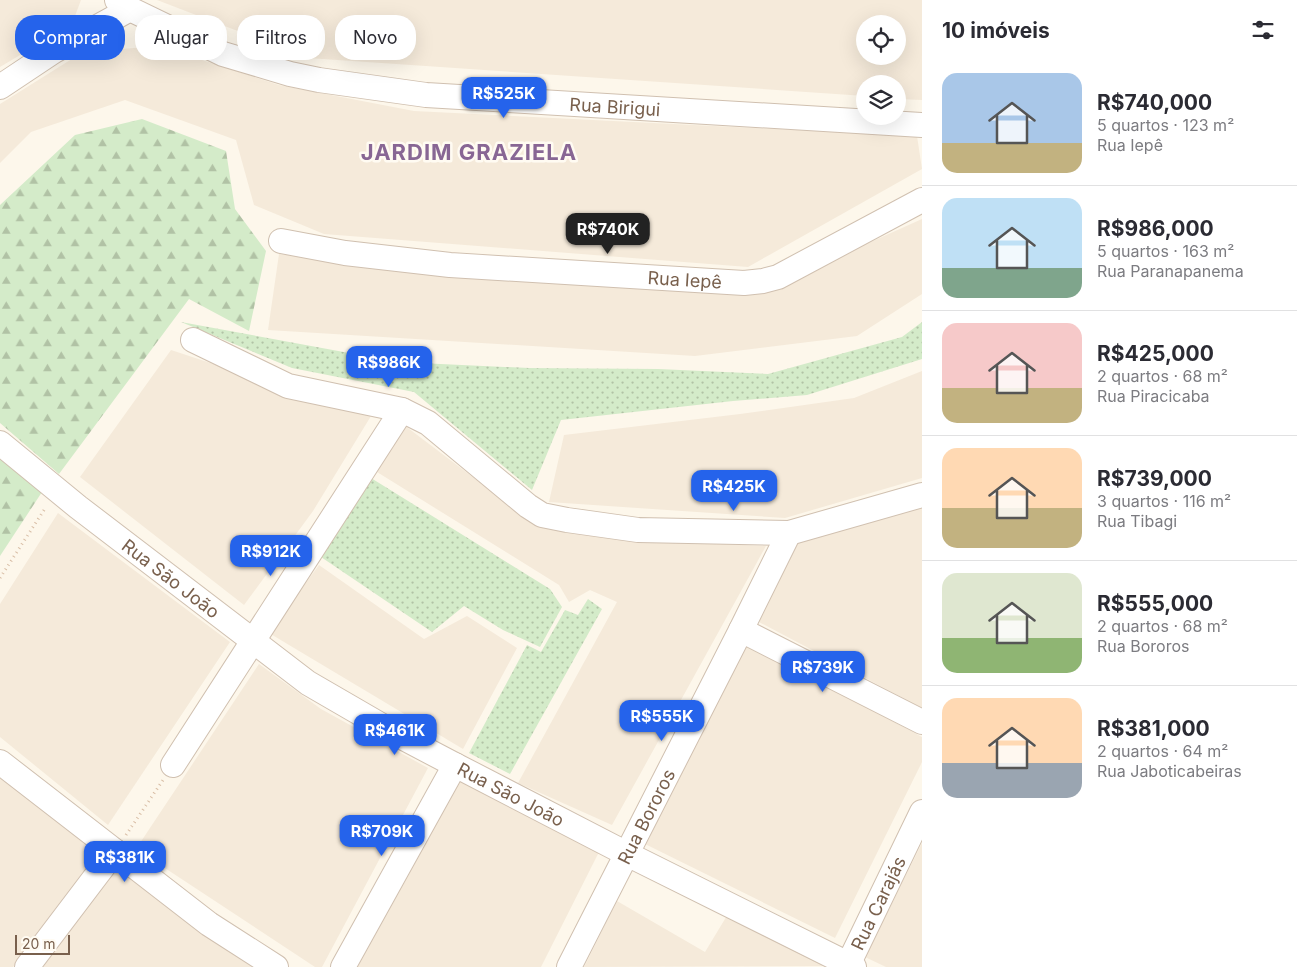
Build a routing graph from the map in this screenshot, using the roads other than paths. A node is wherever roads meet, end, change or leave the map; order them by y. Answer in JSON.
{"nodes":[{"id":1,"x":123,"y":5,"type":"edge"},
{"id":2,"x":0,"y":87,"type":"edge"},
{"id":3,"x":922,"y":125,"type":"edge"},
{"id":4,"x":922,"y":200,"type":"edge"},
{"id":5,"x":281,"y":241,"type":"dead end"},
{"id":6,"x":193,"y":340,"type":"dead end"},
{"id":7,"x":402,"y":410,"type":"junction"},
{"id":8,"x":0,"y":443,"type":"edge"},
{"id":9,"x":922,"y":495,"type":"edge"},
{"id":10,"x":789,"y":533,"type":"junction"},
{"id":11,"x":741,"y":630,"type":"junction"},
{"id":12,"x":252,"y":641,"type":"junction"},
{"id":13,"x":922,"y":722,"type":"edge"},
{"id":14,"x":0,"y":762,"type":"edge"},
{"id":15,"x":173,"y":765,"type":"road end"},
{"id":16,"x":455,"y":765,"type":"junction"},
{"id":17,"x":922,"y":812,"type":"edge"},
{"id":18,"x":115,"y":851,"type":"junction"},
{"id":19,"x":626,"y":854,"type":"junction"},
{"id":20,"x":849,"y":966,"type":"edge"},
{"id":21,"x":27,"y":967,"type":"edge"},
{"id":22,"x":276,"y":967,"type":"edge"},
{"id":23,"x":343,"y":967,"type":"edge"},
{"id":24,"x":569,"y":967,"type":"edge"}],
"edges":[{"from":1,"to":2,"type":"street"},
{"from":1,"to":3,"type":"street","name":"Rua Birigui"},
{"from":4,"to":5,"type":"street","name":"Rua Iepê"},
{"from":6,"to":7,"type":"street"},
{"from":7,"to":10,"type":"street"},
{"from":7,"to":12,"type":"street"},
{"from":8,"to":12,"type":"street","name":"Rua São João"},
{"from":9,"to":10,"type":"street"},
{"from":10,"to":11,"type":"street","name":"Rua Bororos"},
{"from":11,"to":13,"type":"street"},
{"from":11,"to":19,"type":"street","name":"Rua Bororos"},
{"from":12,"to":15,"type":"street"},
{"from":12,"to":16,"type":"street","name":"Rua São João"},
{"from":14,"to":18,"type":"street"},
{"from":16,"to":19,"type":"street","name":"Rua São João"},
{"from":16,"to":23,"type":"street"},
{"from":17,"to":20,"type":"street","name":"Rua Carajás"},
{"from":18,"to":21,"type":"street"},
{"from":18,"to":22,"type":"street"},
{"from":19,"to":20,"type":"street","name":"Rua São João"},
{"from":19,"to":24,"type":"street","name":"Rua Bororos"}]}
